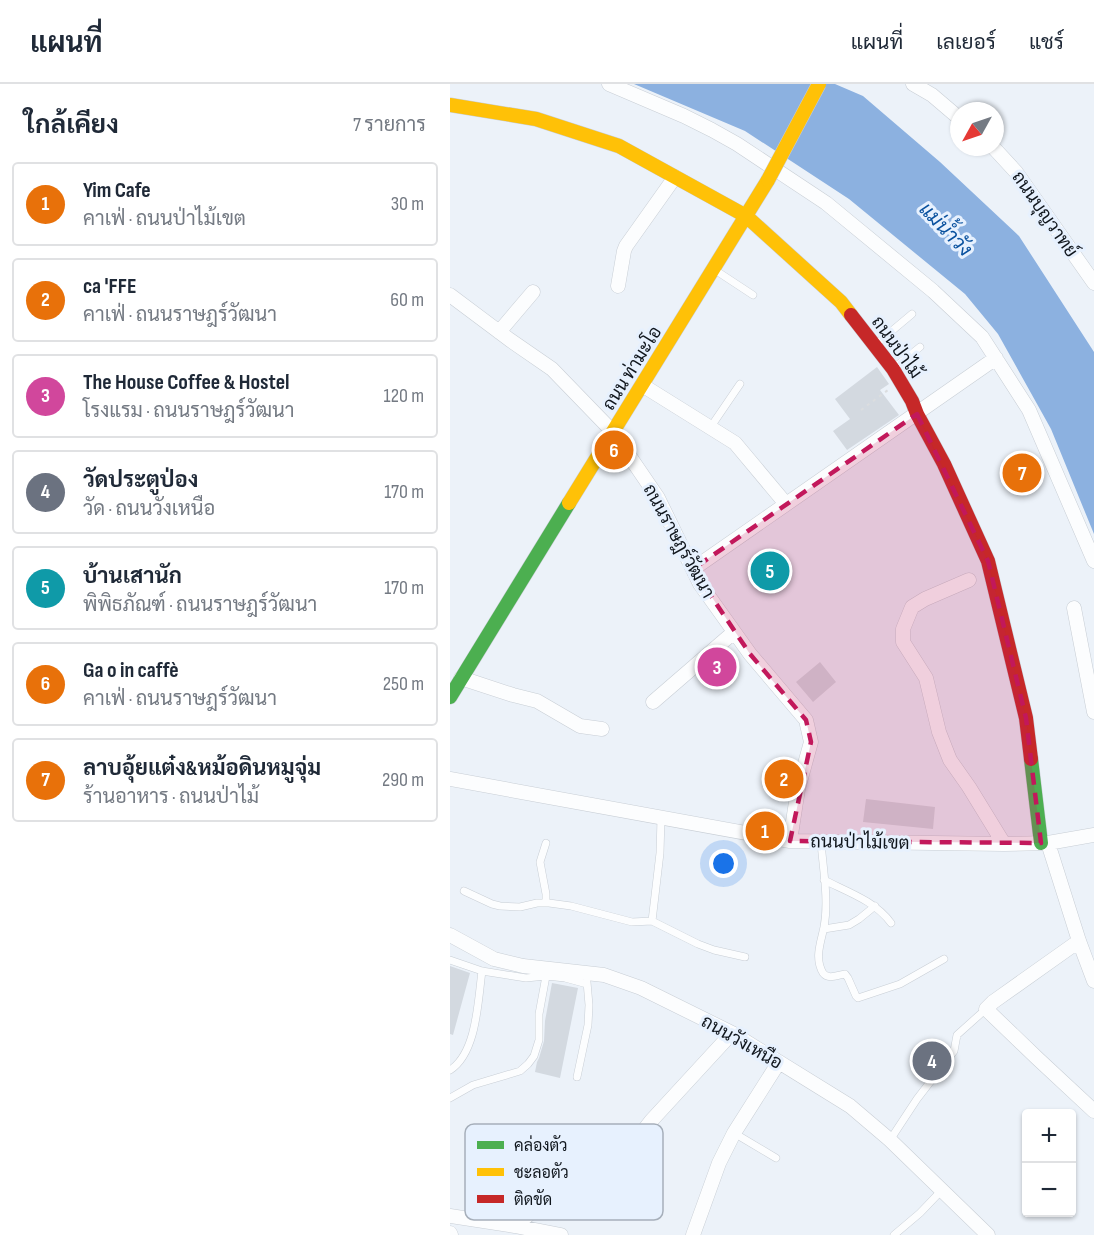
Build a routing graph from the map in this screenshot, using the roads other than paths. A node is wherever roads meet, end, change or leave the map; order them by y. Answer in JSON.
{"nodes":[{"id":1,"x":609,"y":84,"type":"edge"},
{"id":2,"x":819,"y":84,"type":"edge"},
{"id":3,"x":912,"y":84,"type":"edge"},
{"id":4,"x":450,"y":105,"type":"edge"},
{"id":5,"x":950,"y":110,"type":"edge"},
{"id":6,"x":1002,"y":156,"type":"edge"},
{"id":7,"x":675,"y":177,"type":"junction"},
{"id":8,"x":746,"y":216,"type":"junction"},
{"id":9,"x":714,"y":269,"type":"junction"},
{"id":10,"x":1094,"y":284,"type":"edge"},
{"id":11,"x":618,"y":286,"type":"dead end"},
{"id":12,"x":534,"y":292,"type":"dead end"},
{"id":13,"x":450,"y":295,"type":"edge"},
{"id":14,"x":753,"y":295,"type":"dead end"},
{"id":15,"x":912,"y":314,"type":"dead end"},
{"id":16,"x":499,"y":332,"type":"junction"},
{"id":17,"x":874,"y":345,"type":"junction"},
{"id":18,"x":920,"y":347,"type":"dead end"},
{"id":19,"x":996,"y":358,"type":"junction"},
{"id":20,"x":896,"y":375,"type":"junction"},
{"id":21,"x":740,"y":384,"type":"dead end"},
{"id":22,"x":642,"y":385,"type":"junction"},
{"id":23,"x":917,"y":414,"type":"junction"},
{"id":24,"x":710,"y":428,"type":"junction"},
{"id":25,"x":613,"y":432,"type":"junction"},
{"id":26,"x":786,"y":504,"type":"junction"},
{"id":27,"x":1094,"y":561,"type":"edge"},
{"id":28,"x":693,"y":569,"type":"junction"},
{"id":29,"x":969,"y":580,"type":"dead end"},
{"id":30,"x":1074,"y":608,"type":"dead end"},
{"id":31,"x":734,"y":632,"type":"junction"},
{"id":32,"x":462,"y":678,"type":"junction"},
{"id":33,"x":450,"y":697,"type":"edge"},
{"id":34,"x":653,"y":702,"type":"dead end"},
{"id":35,"x":1094,"y":712,"type":"edge"},
{"id":36,"x":602,"y":729,"type":"dead end"},
{"id":37,"x":450,"y":779,"type":"edge"},
{"id":38,"x":661,"y":818,"type":"junction"},
{"id":39,"x":1094,"y":835,"type":"edge"},
{"id":40,"x":790,"y":842,"type":"junction"},
{"id":41,"x":821,"y":842,"type":"junction"},
{"id":42,"x":546,"y":843,"type":"dead end"},
{"id":43,"x":1045,"y":843,"type":"junction"},
{"id":44,"x":1004,"y":844,"type":"junction"},
{"id":45,"x":824,"y":880,"type":"junction"},
{"id":46,"x":464,"y":891,"type":"dead end"},
{"id":47,"x":546,"y":903,"type":"junction"},
{"id":48,"x":875,"y":906,"type":"junction"},
{"id":49,"x":652,"y":921,"type":"junction"},
{"id":50,"x":891,"y":923,"type":"dead end"},
{"id":51,"x":824,"y":929,"type":"junction"},
{"id":52,"x":450,"y":935,"type":"edge"},
{"id":53,"x":1078,"y":941,"type":"junction"},
{"id":54,"x":745,"y":957,"type":"dead end"},
{"id":55,"x":944,"y":959,"type":"dead end"},
{"id":56,"x":450,"y":960,"type":"edge"},
{"id":57,"x":482,"y":971,"type":"junction"},
{"id":58,"x":546,"y":976,"type":"junction"},
{"id":59,"x":587,"y":979,"type":"junction"},
{"id":60,"x":1094,"y":981,"type":"edge"},
{"id":61,"x":986,"y":1009,"type":"junction"},
{"id":62,"x":732,"y":1034,"type":"junction"},
{"id":63,"x":779,"y":1062,"type":"junction"},
{"id":64,"x":450,"y":1070,"type":"edge"},
{"id":65,"x":577,"y":1077,"type":"dead end"},
{"id":66,"x":450,"y":1098,"type":"edge"},
{"id":67,"x":1094,"y":1111,"type":"edge"},
{"id":68,"x":649,"y":1124,"type":"edge"},
{"id":69,"x":734,"y":1132,"type":"junction"},
{"id":70,"x":890,"y":1140,"type":"junction"},
{"id":71,"x":776,"y":1158,"type":"dead end"},
{"id":72,"x":942,"y":1190,"type":"junction"},
{"id":73,"x":450,"y":1216,"type":"edge"},
{"id":74,"x":465,"y":1218,"type":"edge"},
{"id":75,"x":476,"y":1220,"type":"edge"},
{"id":76,"x":522,"y":1220,"type":"edge"},
{"id":77,"x":515,"y":1226,"type":"junction"},
{"id":78,"x":561,"y":1235,"type":"edge"},
{"id":79,"x":693,"y":1235,"type":"edge"},
{"id":80,"x":894,"y":1235,"type":"edge"},
{"id":81,"x":988,"y":1235,"type":"edge"}],
"edges":[{"from":1,"to":19,"type":"street"},
{"from":2,"to":8,"type":"street","name":"ถนน ท่ามะโอ","bridge":true},
{"from":3,"to":5,"type":"street"},
{"from":4,"to":7,"type":"street","name":"ถนนป่าไม้"},
{"from":6,"to":10,"type":"street","name":"ถนนบุญวาทย์"},
{"from":7,"to":8,"type":"street","name":"ถนนป่าไม้"},
{"from":7,"to":11,"type":"street"},
{"from":8,"to":9,"type":"street","name":"ถนน ท่ามะโอ"},
{"from":8,"to":17,"type":"street","name":"ถนนป่าไม้"},
{"from":9,"to":14,"type":"lane"},
{"from":9,"to":22,"type":"street","name":"ถนน ท่ามะโอ"},
{"from":12,"to":16,"type":"street"},
{"from":13,"to":16,"type":"street","name":"ถนนราษฎร์วัฒนา"},
{"from":15,"to":17,"type":"lane"},
{"from":16,"to":25,"type":"street","name":"ถนนราษฎร์วัฒนา"},
{"from":17,"to":20,"type":"street","name":"ถนนป่าไม้"},
{"from":18,"to":20,"type":"lane"},
{"from":19,"to":23,"type":"street"},
{"from":19,"to":27,"type":"street"},
{"from":20,"to":23,"type":"street","name":"ถนนป่าไม้"},
{"from":21,"to":24,"type":"lane"},
{"from":22,"to":24,"type":"street"},
{"from":22,"to":25,"type":"street","name":"ถนน ท่ามะโอ"},
{"from":23,"to":26,"type":"street"},
{"from":23,"to":43,"type":"street","name":"ถนนป่าไม้"},
{"from":24,"to":26,"type":"street"},
{"from":25,"to":28,"type":"street","name":"ถนนราษฎร์วัฒนา"},
{"from":25,"to":32,"type":"street","name":"ถนน ท่ามะโอ"},
{"from":26,"to":28,"type":"street"},
{"from":28,"to":31,"type":"street","name":"ถนนราษฎร์วัฒนา"},
{"from":29,"to":44,"type":"street"},
{"from":30,"to":35,"type":"street"},
{"from":31,"to":34,"type":"street"},
{"from":31,"to":40,"type":"street","name":"ถนนราษฎร์วัฒนา"},
{"from":32,"to":33,"type":"street","name":"ถนน ท่ามะโอ"},
{"from":32,"to":36,"type":"street"},
{"from":37,"to":38,"type":"street","name":"ถนนป่าไม้เขต"},
{"from":38,"to":40,"type":"street","name":"ถนนป่าไม้เขต"},
{"from":38,"to":49,"type":"lane"},
{"from":39,"to":43,"type":"street","name":"ถนนป่าไม้เขต"},
{"from":40,"to":41,"type":"street","name":"ถนนป่าไม้เขต"},
{"from":41,"to":44,"type":"street","name":"ถนนป่าไม้เขต"},
{"from":41,"to":45,"type":"lane"},
{"from":42,"to":47,"type":"lane"},
{"from":43,"to":44,"type":"street","name":"ถนนป่าไม้เขต"},
{"from":43,"to":53,"type":"street","name":"ถนนป่าไม้"},
{"from":45,"to":48,"type":"lane"},
{"from":45,"to":51,"type":"lane"},
{"from":46,"to":47,"type":"lane"},
{"from":47,"to":49,"type":"lane"},
{"from":48,"to":50,"type":"lane"},
{"from":48,"to":51,"type":"lane"},
{"from":49,"to":54,"type":"lane"},
{"from":51,"to":55,"type":"lane"},
{"from":52,"to":59,"type":"street","name":"ถนนวังเหนือ"},
{"from":53,"to":60,"type":"street","name":"ถนนป่าไม้"},
{"from":53,"to":61,"type":"street"},
{"from":56,"to":57,"type":"lane"},
{"from":57,"to":58,"type":"lane"},
{"from":57,"to":64,"type":"lane"},
{"from":58,"to":59,"type":"lane"},
{"from":58,"to":66,"type":"lane"},
{"from":59,"to":62,"type":"street","name":"ถนนวังเหนือ"},
{"from":59,"to":65,"type":"lane"},
{"from":61,"to":67,"type":"street"},
{"from":61,"to":70,"type":"lane"},
{"from":62,"to":63,"type":"street","name":"ถนนวังเหนือ"},
{"from":62,"to":68,"type":"street"},
{"from":63,"to":69,"type":"street"},
{"from":63,"to":70,"type":"street","name":"ถนนวังเหนือ"},
{"from":69,"to":71,"type":"lane"},
{"from":69,"to":79,"type":"street"},
{"from":70,"to":72,"type":"street","name":"ถนนวังเหนือ"},
{"from":72,"to":80,"type":"lane"},
{"from":72,"to":81,"type":"street","name":"ถนนวังเหนือ"},
{"from":73,"to":74,"type":"street"},
{"from":75,"to":77,"type":"street"},
{"from":76,"to":77,"type":"street"},
{"from":77,"to":78,"type":"street"}]}
